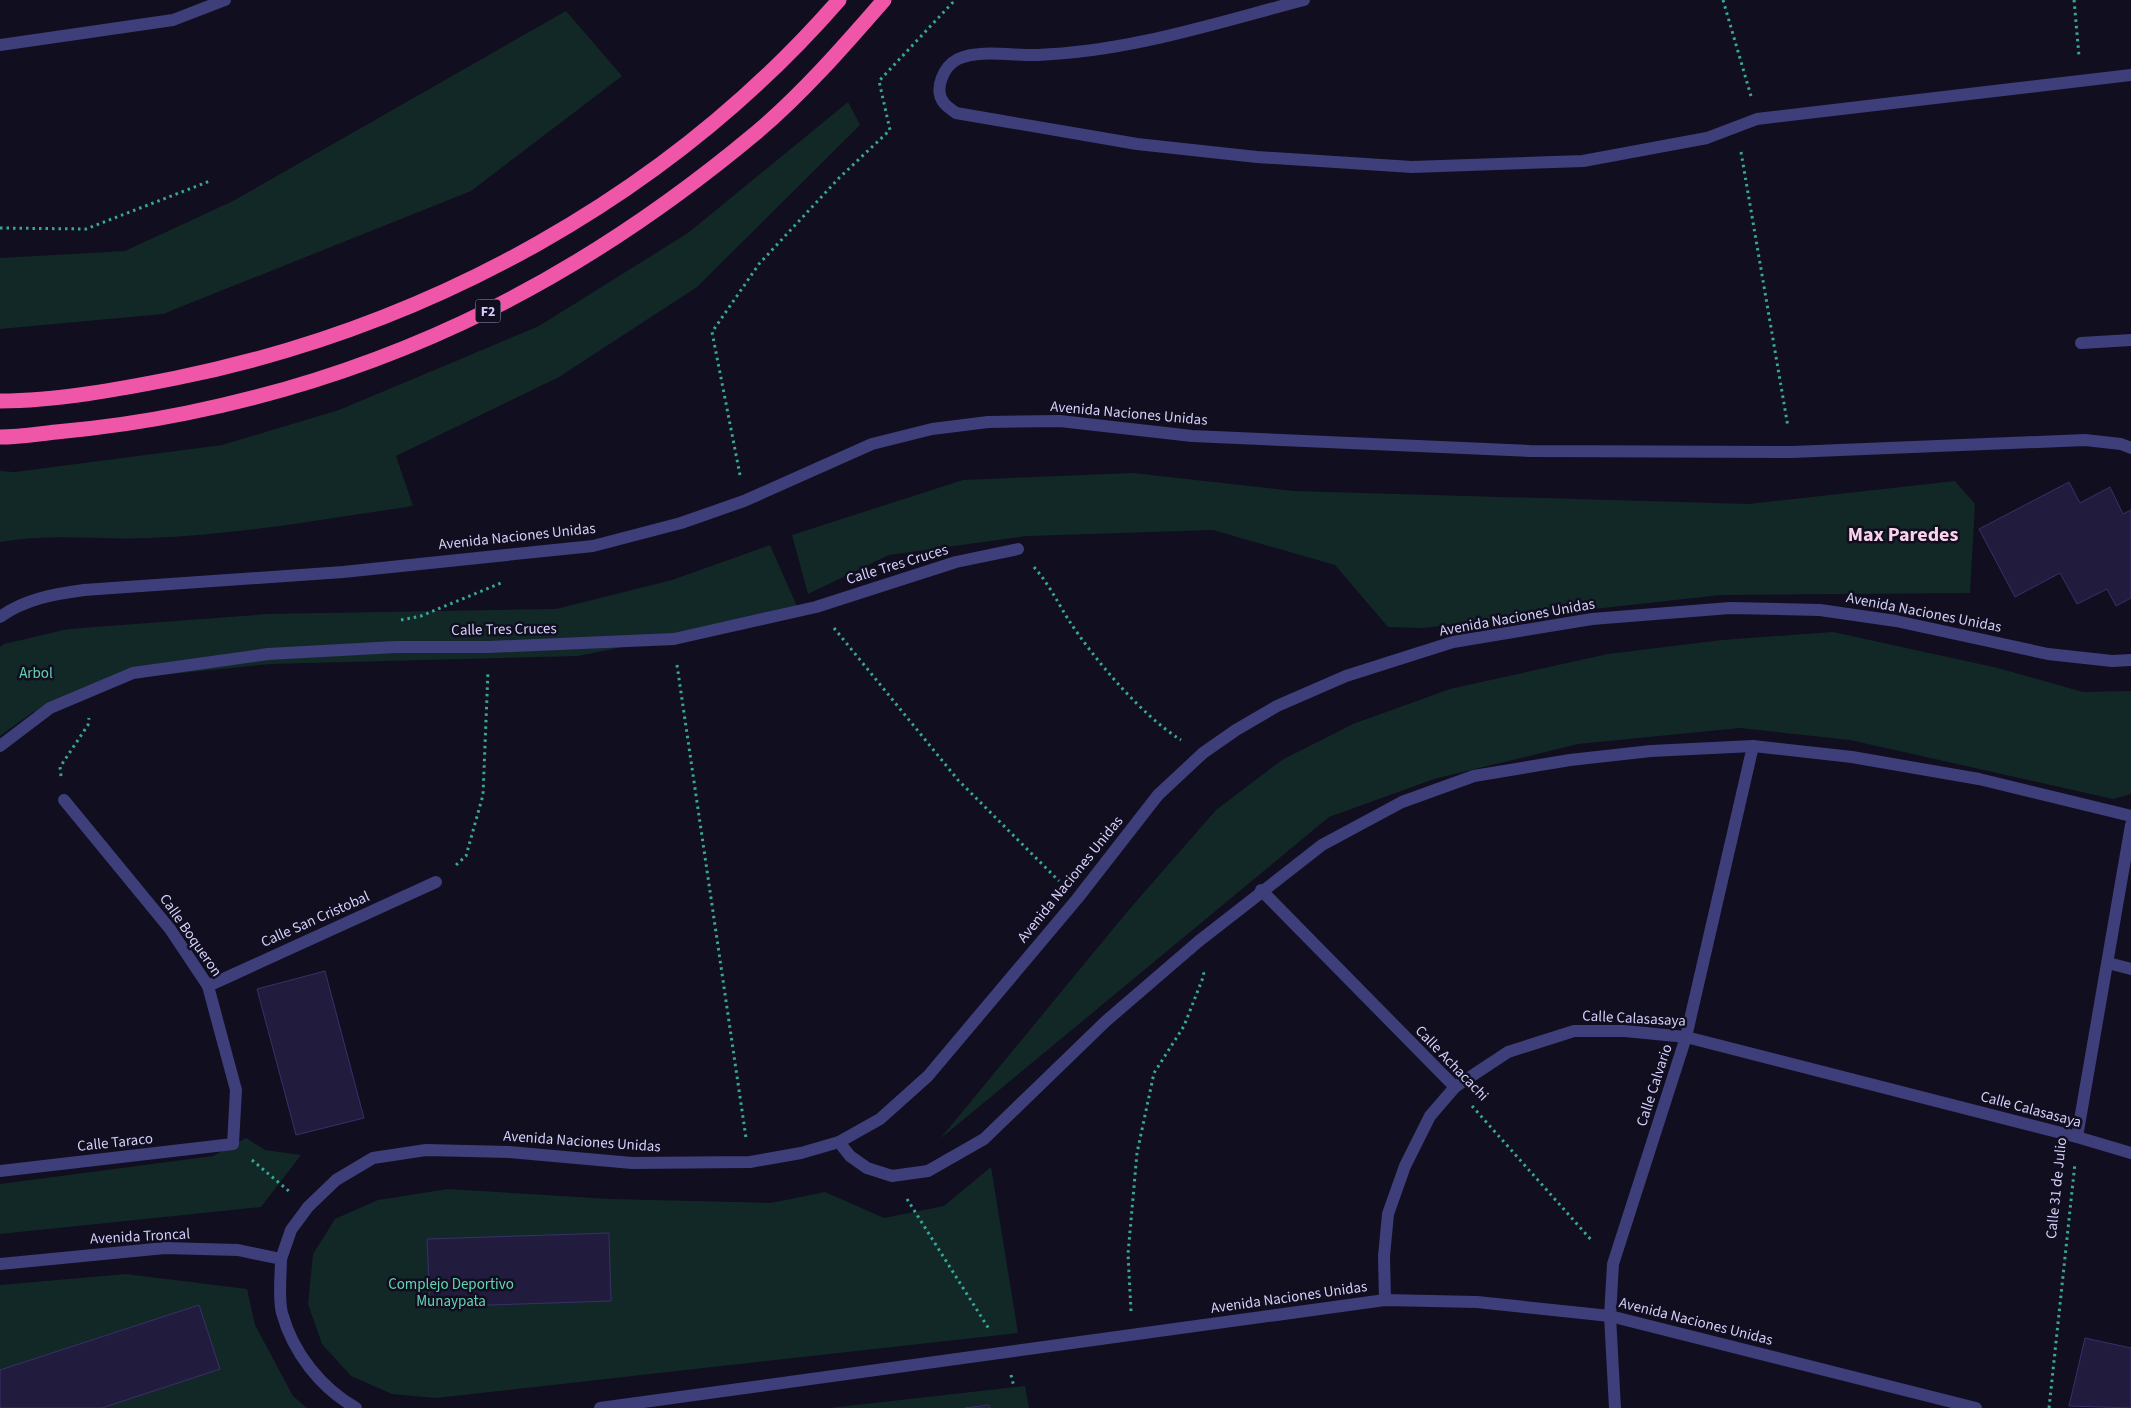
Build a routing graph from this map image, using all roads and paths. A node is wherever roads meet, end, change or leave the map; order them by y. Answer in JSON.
{"nodes":[{"id":1,"x":225,"y":0,"type":"edge"},
{"id":2,"x":839,"y":0,"type":"edge"},
{"id":3,"x":884,"y":0,"type":"edge"},
{"id":4,"x":955,"y":0,"type":"edge"},
{"id":5,"x":1304,"y":0,"type":"edge"},
{"id":6,"x":1723,"y":0,"type":"edge"},
{"id":7,"x":2074,"y":0,"type":"edge"},
{"id":8,"x":0,"y":45,"type":"edge"},
{"id":9,"x":2131,"y":75,"type":"edge"},
{"id":10,"x":2080,"y":82,"type":"junction"},
{"id":11,"x":1757,"y":119,"type":"junction"},
{"id":12,"x":1737,"y":127,"type":"junction"},
{"id":13,"x":210,"y":181,"type":"dead end"},
{"id":14,"x":0,"y":228,"type":"edge"},
{"id":15,"x":2131,"y":340,"type":"edge"},
{"id":16,"x":2081,"y":343,"type":"dead end"},
{"id":17,"x":0,"y":401,"type":"edge"},
{"id":18,"x":0,"y":437,"type":"edge"},
{"id":19,"x":2131,"y":448,"type":"edge"},
{"id":20,"x":1792,"y":452,"type":"junction"},
{"id":21,"x":744,"y":501,"type":"junction"},
{"id":22,"x":1018,"y":548,"type":"joint"},
{"id":23,"x":523,"y":554,"type":"junction"},
{"id":24,"x":816,"y":606,"type":"junction"},
{"id":25,"x":0,"y":617,"type":"edge"},
{"id":26,"x":392,"y":622,"type":"dead end"},
{"id":27,"x":674,"y":639,"type":"junction"},
{"id":28,"x":489,"y":647,"type":"junction"},
{"id":29,"x":2131,"y":660,"type":"edge"},
{"id":30,"x":92,"y":690,"type":"junction"},
{"id":31,"x":0,"y":746,"type":"edge"},
{"id":32,"x":1753,"y":746,"type":"junction"},
{"id":33,"x":1203,"y":754,"type":"junction"},
{"id":34,"x":64,"y":800,"type":"joint"},
{"id":35,"x":2131,"y":816,"type":"edge"},
{"id":36,"x":2131,"y":825,"type":"edge"},
{"id":37,"x":436,"y":882,"type":"joint"},
{"id":38,"x":1261,"y":890,"type":"junction"},
{"id":39,"x":1077,"y":899,"type":"junction"},
{"id":40,"x":1199,"y":941,"type":"junction"},
{"id":41,"x":2108,"y":963,"type":"junction"},
{"id":42,"x":2131,"y":969,"type":"edge"},
{"id":43,"x":208,"y":986,"type":"junction"},
{"id":44,"x":1686,"y":1036,"type":"junction"},
{"id":45,"x":1455,"y":1087,"type":"junction"},
{"id":46,"x":2077,"y":1137,"type":"junction"},
{"id":47,"x":839,"y":1142,"type":"junction"},
{"id":48,"x":234,"y":1144,"type":"junction"},
{"id":49,"x":2131,"y":1153,"type":"edge"},
{"id":50,"x":750,"y":1162,"type":"junction"},
{"id":51,"x":0,"y":1171,"type":"edge"},
{"id":52,"x":892,"y":1176,"type":"junction"},
{"id":53,"x":308,"y":1206,"type":"junction"},
{"id":54,"x":281,"y":1259,"type":"junction"},
{"id":55,"x":0,"y":1264,"type":"edge"},
{"id":56,"x":1612,"y":1264,"type":"junction"},
{"id":57,"x":1385,"y":1300,"type":"junction"},
{"id":58,"x":1610,"y":1316,"type":"junction"},
{"id":59,"x":1133,"y":1334,"type":"junction"},
{"id":60,"x":1004,"y":1352,"type":"junction"},
{"id":61,"x":356,"y":1408,"type":"edge"},
{"id":62,"x":600,"y":1408,"type":"edge"},
{"id":63,"x":1615,"y":1408,"type":"edge"},
{"id":64,"x":1976,"y":1408,"type":"edge"},
{"id":65,"x":2049,"y":1408,"type":"edge"}],
"edges":[{"from":1,"to":8,"type":"street"},
{"from":2,"to":17,"type":"highway","number":"F2"},
{"from":3,"to":18,"type":"highway","number":"F2"},
{"from":4,"to":21,"type":"path"},
{"from":5,"to":12,"type":"street"},
{"from":6,"to":11,"type":"path"},
{"from":7,"to":10,"type":"path"},
{"from":9,"to":10,"type":"street"},
{"from":10,"to":11,"type":"street"},
{"from":11,"to":12,"type":"street"},
{"from":12,"to":20,"type":"path"},
{"from":13,"to":14,"type":"path"},
{"from":15,"to":16,"type":"street"},
{"from":19,"to":20,"type":"street","name":"Avenida Naciones Unidas"},
{"from":20,"to":21,"type":"street","name":"Avenida Naciones Unidas"},
{"from":21,"to":23,"type":"street","name":"Avenida Naciones Unidas"},
{"from":22,"to":24,"type":"street","name":"Calle Tres Cruces"},
{"from":22,"to":33,"type":"path"},
{"from":23,"to":25,"type":"street","name":"Avenida Naciones Unidas"},
{"from":23,"to":26,"type":"path"},
{"from":24,"to":27,"type":"street","name":"Calle Tres Cruces"},
{"from":24,"to":39,"type":"path"},
{"from":27,"to":28,"type":"street","name":"Calle Tres Cruces"},
{"from":27,"to":50,"type":"path"},
{"from":28,"to":30,"type":"street","name":"Calle Tres Cruces"},
{"from":28,"to":37,"type":"path"},
{"from":29,"to":33,"type":"street","name":"Avenida Naciones Unidas"},
{"from":30,"to":31,"type":"street","name":"Calle Tres Cruces"},
{"from":30,"to":34,"type":"path"},
{"from":32,"to":35,"type":"street"},
{"from":32,"to":38,"type":"street"},
{"from":32,"to":44,"type":"street","name":"Calle Calvario"},
{"from":33,"to":39,"type":"street","name":"Avenida Naciones Unidas"},
{"from":34,"to":43,"type":"street","name":"Calle Boqueron"},
{"from":36,"to":41,"type":"street","name":"Calle 31 de Julio"},
{"from":37,"to":43,"type":"street","name":"Calle San Cristobal"},
{"from":38,"to":40,"type":"street"},
{"from":38,"to":45,"type":"street","name":"Calle Achacachi"},
{"from":39,"to":47,"type":"street","name":"Avenida Naciones Unidas"},
{"from":40,"to":52,"type":"street"},
{"from":40,"to":59,"type":"path"},
{"from":41,"to":42,"type":"street"},
{"from":41,"to":46,"type":"street","name":"Calle 31 de Julio"},
{"from":43,"to":48,"type":"street","name":"Calle Boqueron"},
{"from":44,"to":45,"type":"street","name":"Calle Calasasaya"},
{"from":44,"to":46,"type":"street","name":"Calle Calasasaya"},
{"from":44,"to":56,"type":"street","name":"Calle Calvario"},
{"from":45,"to":56,"type":"path","name":"Calle Achacachi"},
{"from":45,"to":57,"type":"street","name":"Calle Calasasaya"},
{"from":46,"to":49,"type":"street","name":"Calle Calasasaya"},
{"from":46,"to":65,"type":"path","name":"Calle 31 de Julio"},
{"from":47,"to":50,"type":"street","name":"Avenida Naciones Unidas"},
{"from":47,"to":52,"type":"street"},
{"from":48,"to":51,"type":"street","name":"Calle Taraco"},
{"from":48,"to":53,"type":"path"},
{"from":50,"to":53,"type":"street","name":"Avenida Naciones Unidas"},
{"from":52,"to":60,"type":"path"},
{"from":53,"to":54,"type":"street","name":"Avenida Naciones Unidas"},
{"from":54,"to":55,"type":"street","name":"Avenida Troncal"},
{"from":54,"to":61,"type":"street","name":"Avenida Naciones Unidas"},
{"from":56,"to":58,"type":"street","name":"Calle Calvario"},
{"from":57,"to":58,"type":"street","name":"Avenida Naciones Unidas"},
{"from":57,"to":59,"type":"street","name":"Avenida Naciones Unidas"},
{"from":58,"to":63,"type":"street","name":"Calle Calvario"},
{"from":58,"to":64,"type":"street","name":"Avenida Naciones Unidas"},
{"from":59,"to":60,"type":"street","name":"Avenida Naciones Unidas"},
{"from":60,"to":62,"type":"street","name":"Avenida Naciones Unidas"}]}
